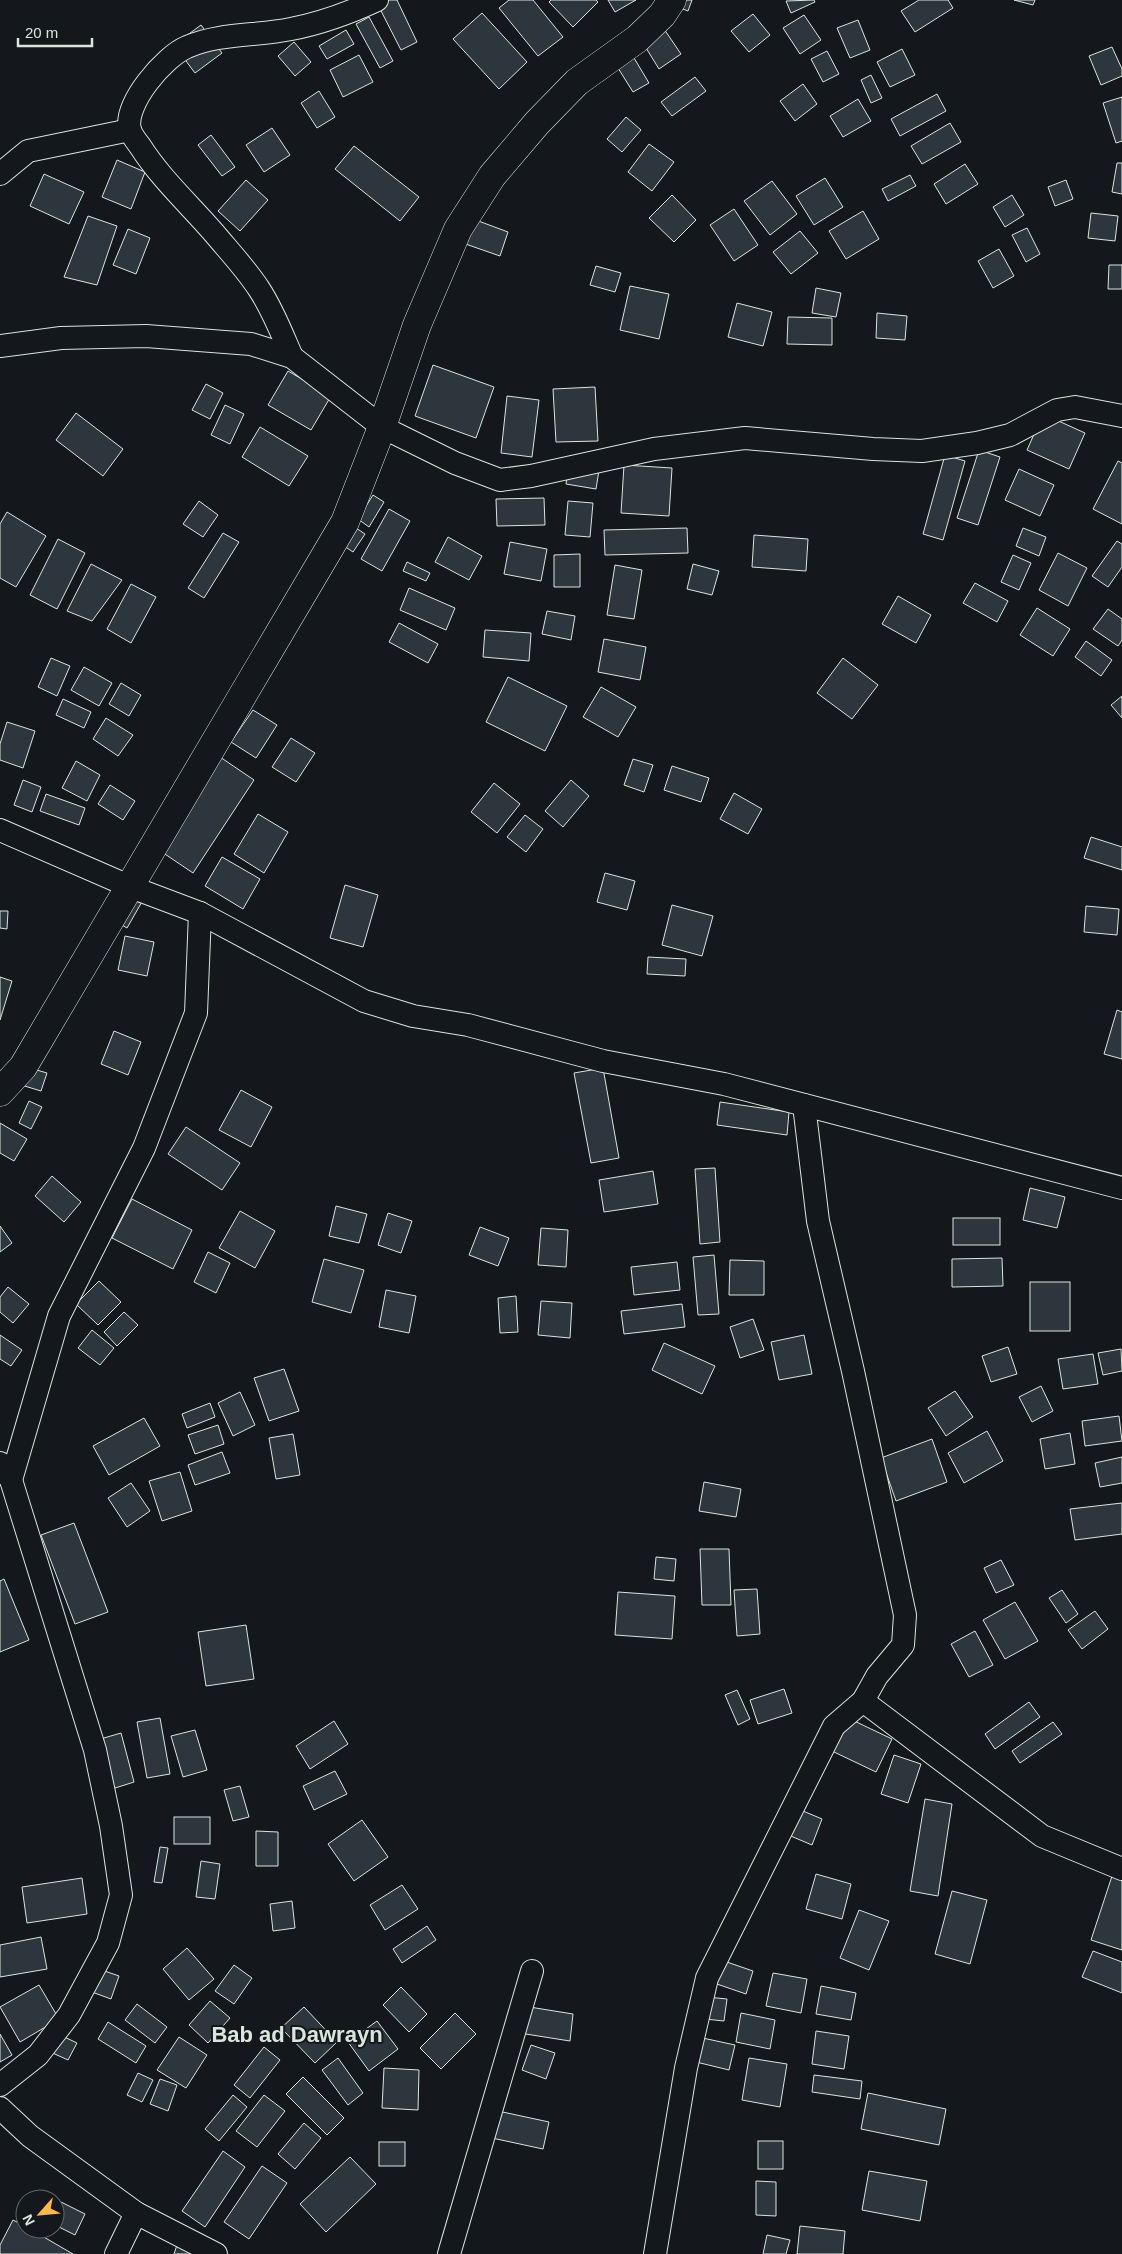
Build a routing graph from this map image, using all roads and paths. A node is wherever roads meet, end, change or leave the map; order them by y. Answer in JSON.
{"nodes":[{"id":1,"x":377,"y":0,"type":"edge"},
{"id":2,"x":672,"y":0,"type":"edge"},
{"id":3,"x":130,"y":130,"type":"junction"},
{"id":4,"x":0,"y":174,"type":"edge"},
{"id":5,"x":0,"y":346,"type":"edge"},
{"id":6,"x":292,"y":357,"type":"junction"},
{"id":7,"x":1122,"y":416,"type":"edge"},
{"id":8,"x":382,"y":427,"type":"junction"},
{"id":9,"x":0,"y":830,"type":"edge"},
{"id":10,"x":131,"y":887,"type":"junction"},
{"id":11,"x":200,"y":913,"type":"junction"},
{"id":12,"x":0,"y":1092,"type":"edge"},
{"id":13,"x":804,"y":1105,"type":"junction"},
{"id":14,"x":1122,"y":1188,"type":"edge"},
{"id":15,"x":5,"y":1471,"type":"edge"},
{"id":16,"x":863,"y":1701,"type":"junction"},
{"id":17,"x":1122,"y":1869,"type":"edge"},
{"id":18,"x":532,"y":1971,"type":"dead end"},
{"id":19,"x":0,"y":2085,"type":"edge"},
{"id":20,"x":0,"y":2108,"type":"edge"},
{"id":21,"x":136,"y":2213,"type":"junction"},
{"id":22,"x":116,"y":2254,"type":"edge"},
{"id":23,"x":216,"y":2254,"type":"edge"},
{"id":24,"x":449,"y":2254,"type":"edge"},
{"id":25,"x":655,"y":2254,"type":"edge"}],
"edges":[{"from":1,"to":3,"type":"street"},
{"from":2,"to":8,"type":"street"},
{"from":3,"to":4,"type":"street"},
{"from":3,"to":6,"type":"street"},
{"from":5,"to":6,"type":"street"},
{"from":6,"to":8,"type":"street"},
{"from":7,"to":8,"type":"street"},
{"from":8,"to":10,"type":"street"},
{"from":9,"to":10,"type":"street"},
{"from":10,"to":11,"type":"street"},
{"from":10,"to":12,"type":"street"},
{"from":11,"to":13,"type":"street"},
{"from":11,"to":15,"type":"street"},
{"from":13,"to":14,"type":"street"},
{"from":13,"to":16,"type":"street"},
{"from":15,"to":19,"type":"street"},
{"from":16,"to":17,"type":"street"},
{"from":16,"to":25,"type":"street"},
{"from":18,"to":24,"type":"street"},
{"from":20,"to":21,"type":"street"},
{"from":21,"to":22,"type":"street"},
{"from":21,"to":23,"type":"street"}]}
